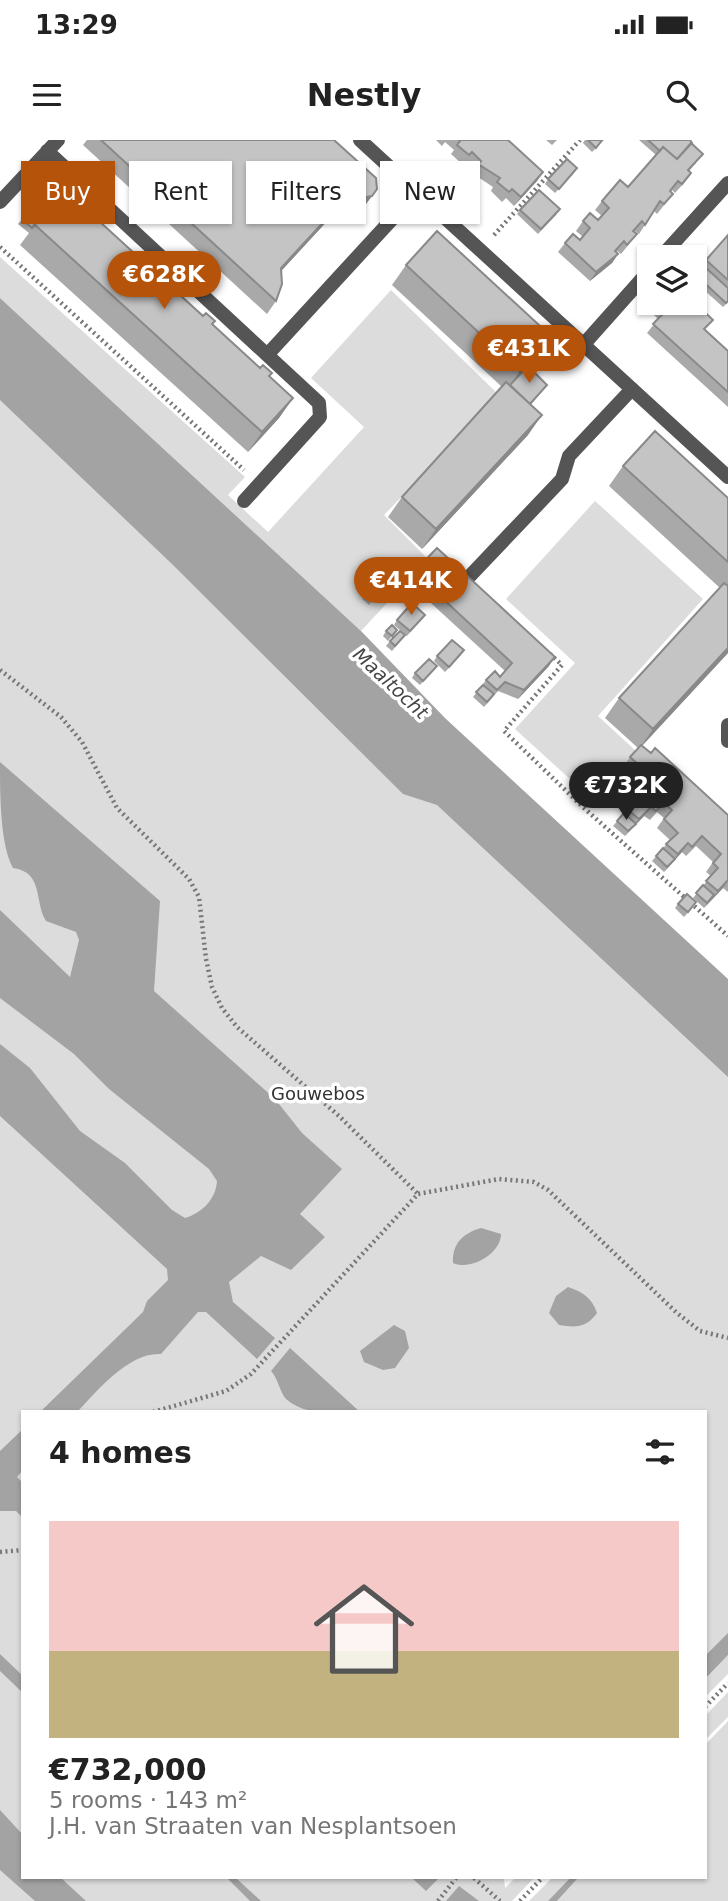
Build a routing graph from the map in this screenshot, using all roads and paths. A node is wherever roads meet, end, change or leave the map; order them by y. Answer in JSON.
{"nodes":[{"id":1,"x":58,"y":140,"type":"edge"},
{"id":2,"x":359,"y":140,"type":"edge"},
{"id":3,"x":569,"y":140,"type":"edge"},
{"id":4,"x":580,"y":140,"type":"edge"},
{"id":5,"x":575,"y":145,"type":"junction"},
{"id":6,"x":47,"y":151,"type":"junction"},
{"id":7,"x":382,"y":161,"type":"edge"},
{"id":8,"x":728,"y":183,"type":"edge"},
{"id":9,"x":0,"y":202,"type":"edge"},
{"id":10,"x":388,"y":224,"type":"edge"},
{"id":11,"x":452,"y":224,"type":"edge"},
{"id":12,"x":673,"y":245,"type":"edge"},
{"id":13,"x":0,"y":247,"type":"edge"},
{"id":14,"x":480,"y":250,"type":"junction"},
{"id":15,"x":637,"y":284,"type":"edge"},
{"id":16,"x":584,"y":344,"type":"junction"},
{"id":17,"x":268,"y":354,"type":"junction"},
{"id":18,"x":632,"y":389,"type":"junction"},
{"id":19,"x":728,"y":477,"type":"edge"},
{"id":20,"x":260,"y":484,"type":"junction"},
{"id":21,"x":244,"y":501,"type":"dead end"},
{"id":22,"x":468,"y":578,"type":"edge"},
{"id":23,"x":544,"y":648,"type":"edge"},
{"id":24,"x":0,"y":670,"type":"edge"},
{"id":25,"x":728,"y":725,"type":"edge"},
{"id":26,"x":728,"y":741,"type":"edge"},
{"id":27,"x":728,"y":936,"type":"edge"},
{"id":28,"x":418,"y":1194,"type":"junction"},
{"id":29,"x":728,"y":1338,"type":"edge"},
{"id":30,"x":160,"y":1410,"type":"edge"},
{"id":31,"x":21,"y":1550,"type":"edge"},
{"id":32,"x":0,"y":1552,"type":"edge"},
{"id":33,"x":728,"y":1683,"type":"edge"},
{"id":34,"x":707,"y":1705,"type":"edge"},
{"id":35,"x":455,"y":1879,"type":"edge"},
{"id":36,"x":475,"y":1879,"type":"edge"},
{"id":37,"x":541,"y":1879,"type":"edge"},
{"id":38,"x":438,"y":1901,"type":"edge"},
{"id":39,"x":500,"y":1901,"type":"edge"},
{"id":40,"x":520,"y":1901,"type":"edge"}],
"edges":[{"from":1,"to":6,"type":"street"},
{"from":2,"to":7,"type":"street"},
{"from":3,"to":5,"type":"path"},
{"from":4,"to":5,"type":"path"},
{"from":5,"to":14,"type":"path"},
{"from":6,"to":9,"type":"street"},
{"from":6,"to":17,"type":"street"},
{"from":8,"to":12,"type":"street"},
{"from":10,"to":17,"type":"street"},
{"from":11,"to":14,"type":"street"},
{"from":13,"to":20,"type":"path"},
{"from":14,"to":16,"type":"street"},
{"from":15,"to":16,"type":"street"},
{"from":16,"to":18,"type":"street"},
{"from":17,"to":20,"type":"street"},
{"from":18,"to":19,"type":"street"},
{"from":18,"to":22,"type":"street"},
{"from":20,"to":21,"type":"street"},
{"from":23,"to":27,"type":"path"},
{"from":24,"to":28,"type":"path"},
{"from":25,"to":26,"type":"street"},
{"from":28,"to":29,"type":"path"},
{"from":28,"to":30,"type":"path"},
{"from":31,"to":32,"type":"path"},
{"from":33,"to":34,"type":"path"},
{"from":35,"to":38,"type":"path"},
{"from":36,"to":39,"type":"path"},
{"from":37,"to":40,"type":"path"}]}
